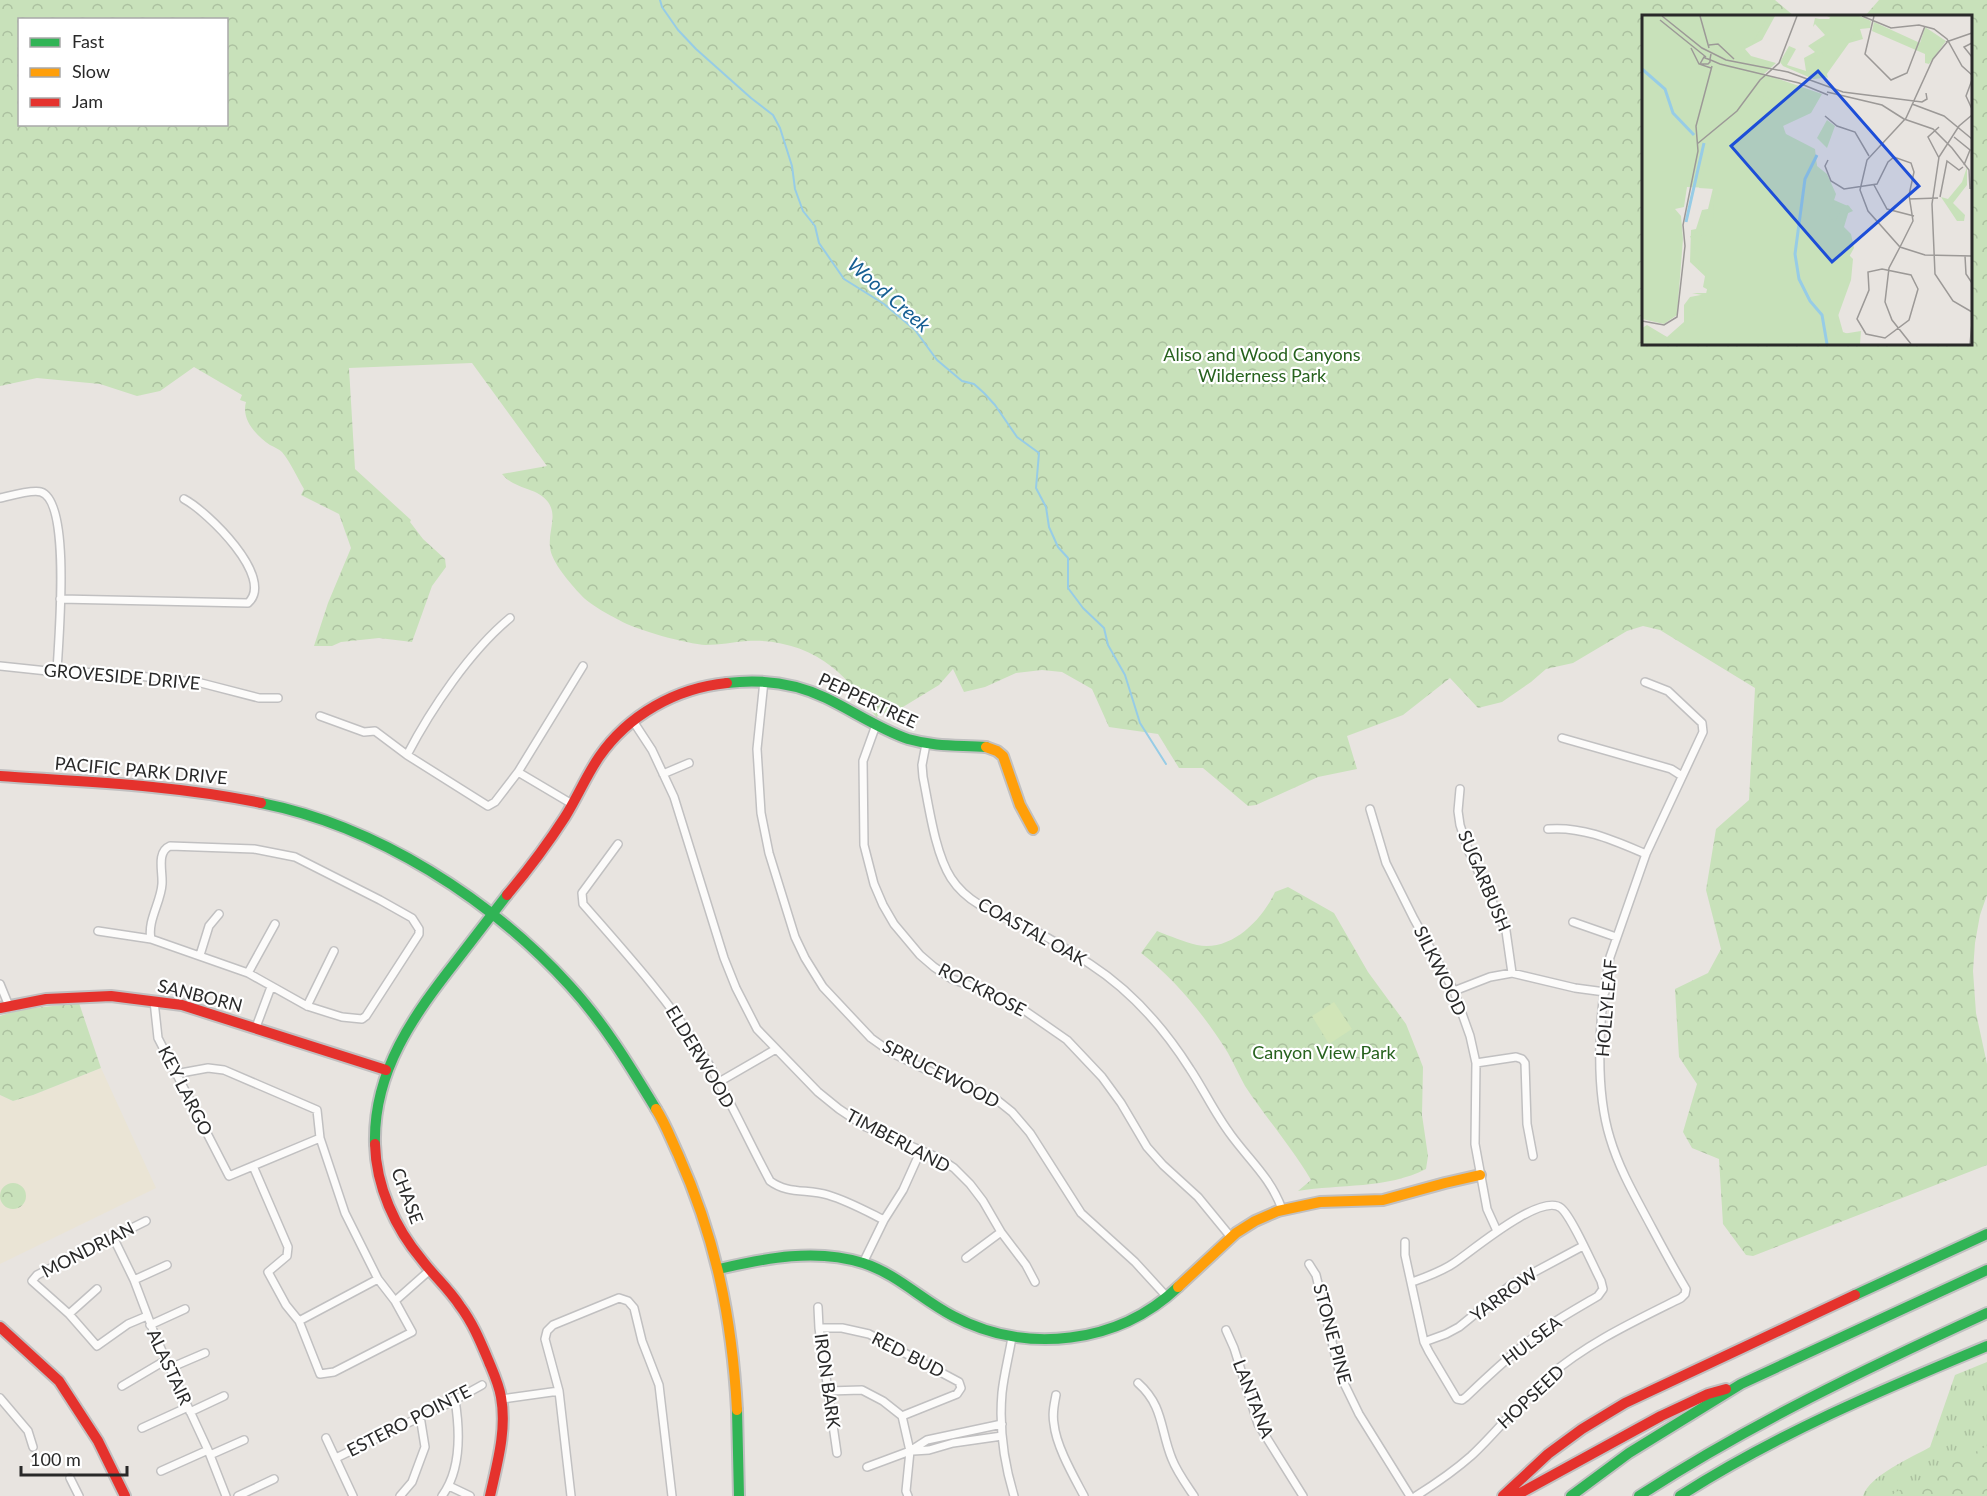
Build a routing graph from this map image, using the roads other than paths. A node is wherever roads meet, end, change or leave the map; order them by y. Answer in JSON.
{"nodes":[{"id":1,"x":0,"y":498,"type":"edge"},
{"id":2,"x":184,"y":499,"type":"dead end"},
{"id":3,"x":60,"y":599,"type":"junction"},
{"id":4,"x":510,"y":618,"type":"dead end"},
{"id":5,"x":0,"y":666,"type":"edge"},
{"id":6,"x":583,"y":666,"type":"dead end"},
{"id":7,"x":57,"y":672,"type":"junction"},
{"id":8,"x":764,"y":681,"type":"junction"},
{"id":9,"x":1646,"y":682,"type":"dead end"},
{"id":10,"x":278,"y":698,"type":"dead end"},
{"id":11,"x":320,"y":716,"type":"dead end"},
{"id":12,"x":633,"y":721,"type":"junction"},
{"id":13,"x":876,"y":725,"type":"junction"},
{"id":14,"x":1562,"y":738,"type":"dead end"},
{"id":15,"x":926,"y":744,"type":"junction"},
{"id":16,"x":407,"y":754,"type":"junction"},
{"id":17,"x":689,"y":763,"type":"dead end"},
{"id":18,"x":518,"y":772,"type":"junction"},
{"id":19,"x":663,"y":774,"type":"junction"},
{"id":20,"x":0,"y":776,"type":"edge"},
{"id":21,"x":1683,"y":776,"type":"junction"},
{"id":22,"x":1460,"y":789,"type":"dead end"},
{"id":23,"x":572,"y":804,"type":"junction"},
{"id":24,"x":1370,"y":809,"type":"dead end"},
{"id":25,"x":1033,"y":829,"type":"dead end"},
{"id":26,"x":1548,"y":829,"type":"dead end"},
{"id":27,"x":618,"y":844,"type":"dead end"},
{"id":28,"x":1647,"y":854,"type":"junction"},
{"id":29,"x":494,"y":913,"type":"junction"},
{"id":30,"x":219,"y":914,"type":"dead end"},
{"id":31,"x":1573,"y":922,"type":"dead end"},
{"id":32,"x":275,"y":924,"type":"dead end"},
{"id":33,"x":98,"y":931,"type":"dead end"},
{"id":34,"x":1616,"y":936,"type":"junction"},
{"id":35,"x":151,"y":939,"type":"junction"},
{"id":36,"x":334,"y":951,"type":"dead end"},
{"id":37,"x":200,"y":955,"type":"junction"},
{"id":38,"x":248,"y":973,"type":"junction"},
{"id":39,"x":1512,"y":973,"type":"junction"},
{"id":40,"x":0,"y":984,"type":"edge"},
{"id":41,"x":271,"y":987,"type":"junction"},
{"id":42,"x":1454,"y":991,"type":"junction"},
{"id":43,"x":1605,"y":992,"type":"junction"},
{"id":44,"x":154,"y":1001,"type":"junction"},
{"id":45,"x":308,"y":1006,"type":"junction"},
{"id":46,"x":5,"y":1007,"type":"edge"},
{"id":47,"x":256,"y":1027,"type":"junction"},
{"id":48,"x":776,"y":1049,"type":"junction"},
{"id":49,"x":1476,"y":1063,"type":"junction"},
{"id":50,"x":386,"y":1070,"type":"junction"},
{"id":51,"x":175,"y":1074,"type":"junction"},
{"id":52,"x":719,"y":1082,"type":"junction"},
{"id":53,"x":320,"y":1138,"type":"junction"},
{"id":54,"x":921,"y":1150,"type":"junction"},
{"id":55,"x":1533,"y":1156,"type":"dead end"},
{"id":56,"x":253,"y":1166,"type":"junction"},
{"id":57,"x":1480,"y":1175,"type":"junction"},
{"id":58,"x":1282,"y":1209,"type":"junction"},
{"id":59,"x":884,"y":1220,"type":"junction"},
{"id":60,"x":146,"y":1221,"type":"dead end"},
{"id":61,"x":1497,"y":1231,"type":"junction"},
{"id":62,"x":1001,"y":1232,"type":"junction"},
{"id":63,"x":1987,"y":1234,"type":"edge"},
{"id":64,"x":1230,"y":1236,"type":"junction"},
{"id":65,"x":113,"y":1237,"type":"junction"},
{"id":66,"x":1405,"y":1242,"type":"dead end"},
{"id":67,"x":1582,"y":1246,"type":"junction"},
{"id":68,"x":966,"y":1258,"type":"dead end"},
{"id":69,"x":863,"y":1263,"type":"junction"},
{"id":70,"x":1309,"y":1264,"type":"dead end"},
{"id":71,"x":167,"y":1265,"type":"dead end"},
{"id":72,"x":719,"y":1269,"type":"junction"},
{"id":73,"x":430,"y":1270,"type":"junction"},
{"id":74,"x":1987,"y":1270,"type":"edge"},
{"id":75,"x":378,"y":1279,"type":"junction"},
{"id":76,"x":134,"y":1280,"type":"junction"},
{"id":77,"x":1035,"y":1282,"type":"dead end"},
{"id":78,"x":1412,"y":1282,"type":"junction"},
{"id":79,"x":97,"y":1289,"type":"dead end"},
{"id":80,"x":1167,"y":1297,"type":"junction"},
{"id":81,"x":395,"y":1301,"type":"junction"},
{"id":82,"x":818,"y":1307,"type":"dead end"},
{"id":83,"x":185,"y":1309,"type":"dead end"},
{"id":84,"x":1656,"y":1311,"type":"joint"},
{"id":85,"x":1987,"y":1313,"type":"edge"},
{"id":86,"x":69,"y":1314,"type":"junction"},
{"id":87,"x":147,"y":1316,"type":"junction"},
{"id":88,"x":299,"y":1321,"type":"junction"},
{"id":89,"x":150,"y":1325,"type":"junction"},
{"id":90,"x":0,"y":1327,"type":"edge"},
{"id":91,"x":819,"y":1328,"type":"junction"},
{"id":92,"x":1226,"y":1330,"type":"dead end"},
{"id":93,"x":1012,"y":1337,"type":"junction"},
{"id":94,"x":1424,"y":1342,"type":"junction"},
{"id":95,"x":1987,"y":1346,"type":"edge"},
{"id":96,"x":205,"y":1353,"type":"dead end"},
{"id":97,"x":166,"y":1360,"type":"junction"},
{"id":98,"x":170,"y":1368,"type":"junction"},
{"id":99,"x":1138,"y":1383,"type":"dead end"},
{"id":100,"x":1741,"y":1384,"type":"junction"},
{"id":101,"x":482,"y":1385,"type":"dead end"},
{"id":102,"x":122,"y":1386,"type":"dead end"},
{"id":103,"x":559,"y":1391,"type":"junction"},
{"id":104,"x":828,"y":1391,"type":"junction"},
{"id":105,"x":1056,"y":1395,"type":"dead end"},
{"id":106,"x":224,"y":1396,"type":"dead end"},
{"id":107,"x":0,"y":1398,"type":"edge"},
{"id":108,"x":502,"y":1399,"type":"junction"},
{"id":109,"x":455,"y":1400,"type":"junction"},
{"id":110,"x":189,"y":1409,"type":"junction"},
{"id":111,"x":420,"y":1416,"type":"junction"},
{"id":112,"x":902,"y":1416,"type":"junction"},
{"id":113,"x":1002,"y":1424,"type":"junction"},
{"id":114,"x":142,"y":1428,"type":"dead end"},
{"id":115,"x":1002,"y":1436,"type":"junction"},
{"id":116,"x":326,"y":1438,"type":"dead end"},
{"id":117,"x":244,"y":1440,"type":"dead end"},
{"id":118,"x":33,"y":1447,"type":"dead end"},
{"id":119,"x":910,"y":1451,"type":"junction"},
{"id":120,"x":209,"y":1453,"type":"junction"},
{"id":121,"x":837,"y":1454,"type":"dead end"},
{"id":122,"x":336,"y":1458,"type":"junction"},
{"id":123,"x":867,"y":1467,"type":"dead end"},
{"id":124,"x":161,"y":1472,"type":"dead end"},
{"id":125,"x":70,"y":1478,"type":"dead end"},
{"id":126,"x":274,"y":1479,"type":"dead end"},
{"id":127,"x":449,"y":1486,"type":"junction"},
{"id":128,"x":79,"y":1496,"type":"edge"},
{"id":129,"x":125,"y":1496,"type":"edge"},
{"id":130,"x":225,"y":1496,"type":"edge"},
{"id":131,"x":238,"y":1496,"type":"edge"},
{"id":132,"x":353,"y":1496,"type":"edge"},
{"id":133,"x":400,"y":1496,"type":"edge"},
{"id":134,"x":442,"y":1496,"type":"edge"},
{"id":135,"x":470,"y":1496,"type":"edge"},
{"id":136,"x":490,"y":1496,"type":"edge"},
{"id":137,"x":572,"y":1496,"type":"edge"},
{"id":138,"x":672,"y":1496,"type":"edge"},
{"id":139,"x":739,"y":1496,"type":"edge"},
{"id":140,"x":908,"y":1496,"type":"edge"},
{"id":141,"x":1014,"y":1496,"type":"edge"},
{"id":142,"x":1084,"y":1496,"type":"edge"},
{"id":143,"x":1194,"y":1496,"type":"edge"},
{"id":144,"x":1303,"y":1496,"type":"edge"},
{"id":145,"x":1410,"y":1496,"type":"edge"},
{"id":146,"x":1416,"y":1496,"type":"edge"},
{"id":147,"x":1503,"y":1496,"type":"edge"},
{"id":148,"x":1515,"y":1496,"type":"edge"},
{"id":149,"x":1570,"y":1496,"type":"edge"},
{"id":150,"x":1639,"y":1496,"type":"edge"},
{"id":151,"x":1680,"y":1496,"type":"edge"}],
"edges":[{"from":1,"to":3,"type":"street"},
{"from":2,"to":3,"type":"street"},
{"from":3,"to":7,"type":"street"},
{"from":4,"to":16,"type":"street"},
{"from":5,"to":7,"type":"street","name":"GROVESIDE DRIVE"},
{"from":6,"to":18,"type":"street"},
{"from":7,"to":10,"type":"street","name":"GROVESIDE DRIVE"},
{"from":8,"to":12,"type":"main road","name":"PEPPERTREE"},
{"from":8,"to":13,"type":"main road","name":"PEPPERTREE"},
{"from":8,"to":80,"type":"street","name":"SPRUCEWOOD"},
{"from":9,"to":21,"type":"street","name":"HOLLYLEAF"},
{"from":11,"to":16,"type":"street"},
{"from":12,"to":19,"type":"street","name":"TIMBERLAND"},
{"from":12,"to":23,"type":"main road","name":"PEPPERTREE"},
{"from":13,"to":15,"type":"main road","name":"PEPPERTREE"},
{"from":13,"to":64,"type":"street","name":"ROCKROSE"},
{"from":14,"to":21,"type":"street"},
{"from":15,"to":25,"type":"main road","name":"PEPPERTREE"},
{"from":15,"to":58,"type":"street","name":"COASTAL OAK"},
{"from":16,"to":18,"type":"street"},
{"from":17,"to":19,"type":"street"},
{"from":18,"to":23,"type":"street"},
{"from":19,"to":48,"type":"street","name":"TIMBERLAND"},
{"from":20,"to":29,"type":"main road","name":"PACIFIC PARK DRIVE"},
{"from":21,"to":28,"type":"street","name":"HOLLYLEAF"},
{"from":22,"to":39,"type":"street","name":"SUGARBUSH"},
{"from":23,"to":29,"type":"main road","name":"PEPPERTREE"},
{"from":24,"to":42,"type":"street","name":"SILKWOOD"},
{"from":26,"to":28,"type":"street"},
{"from":27,"to":52,"type":"street","name":"ELDERWOOD"},
{"from":28,"to":34,"type":"street","name":"HOLLYLEAF"},
{"from":29,"to":50,"type":"main road","name":"CHASE"},
{"from":29,"to":72,"type":"main road","name":"PACIFIC PARK DRIVE"},
{"from":30,"to":37,"type":"street"},
{"from":31,"to":34,"type":"street"},
{"from":32,"to":38,"type":"street"},
{"from":33,"to":35,"type":"street"},
{"from":34,"to":43,"type":"street","name":"HOLLYLEAF"},
{"from":35,"to":37,"type":"street"},
{"from":35,"to":45,"type":"street"},
{"from":36,"to":45,"type":"street"},
{"from":37,"to":38,"type":"street"},
{"from":38,"to":41,"type":"street"},
{"from":39,"to":42,"type":"street"},
{"from":39,"to":43,"type":"street"},
{"from":40,"to":46,"type":"street"},
{"from":41,"to":45,"type":"street"},
{"from":41,"to":47,"type":"street"},
{"from":42,"to":49,"type":"street","name":"SILKWOOD"},
{"from":43,"to":84,"type":"street","name":"HOLLYLEAF"},
{"from":44,"to":46,"type":"main road","name":"SANBORN"},
{"from":44,"to":47,"type":"main road","name":"SANBORN"},
{"from":44,"to":51,"type":"street","name":"KEY LARGO"},
{"from":47,"to":50,"type":"main road","name":"SANBORN"},
{"from":48,"to":52,"type":"street"},
{"from":48,"to":54,"type":"street","name":"TIMBERLAND"},
{"from":49,"to":55,"type":"street"},
{"from":49,"to":57,"type":"street","name":"SILKWOOD"},
{"from":50,"to":73,"type":"main road","name":"CHASE"},
{"from":51,"to":53,"type":"street"},
{"from":51,"to":56,"type":"street","name":"KEY LARGO"},
{"from":52,"to":59,"type":"street","name":"ELDERWOOD"},
{"from":53,"to":56,"type":"street"},
{"from":53,"to":75,"type":"street"},
{"from":54,"to":59,"type":"street"},
{"from":54,"to":62,"type":"street","name":"TIMBERLAND"},
{"from":56,"to":88,"type":"street"},
{"from":57,"to":58,"type":"main road"},
{"from":57,"to":61,"type":"street","name":"SILKWOOD"},
{"from":58,"to":64,"type":"main road"},
{"from":59,"to":69,"type":"street"},
{"from":60,"to":65,"type":"street","name":"MONDRIAN"},
{"from":61,"to":67,"type":"street"},
{"from":61,"to":78,"type":"street"},
{"from":62,"to":68,"type":"street"},
{"from":62,"to":77,"type":"street","name":"TIMBERLAND"},
{"from":63,"to":147,"type":"main road"},
{"from":64,"to":80,"type":"main road"},
{"from":65,"to":76,"type":"street","name":"ALASTAIR"},
{"from":65,"to":86,"type":"street","name":"MONDRIAN"},
{"from":66,"to":78,"type":"street"},
{"from":67,"to":94,"type":"street","name":"YARROW"},
{"from":67,"to":94,"type":"street","name":"HULSEA"},
{"from":69,"to":72,"type":"main road"},
{"from":69,"to":93,"type":"main road"},
{"from":70,"to":145,"type":"street","name":"STONE PINE"},
{"from":71,"to":76,"type":"street"},
{"from":72,"to":139,"type":"main road","name":"PACIFIC PARK DRIVE"},
{"from":73,"to":81,"type":"street"},
{"from":73,"to":108,"type":"main road","name":"CHASE"},
{"from":74,"to":100,"type":"main road"},
{"from":75,"to":81,"type":"street"},
{"from":75,"to":88,"type":"street"},
{"from":76,"to":87,"type":"street","name":"ALASTAIR"},
{"from":78,"to":94,"type":"street"},
{"from":79,"to":86,"type":"street"},
{"from":80,"to":93,"type":"main road"},
{"from":81,"to":88,"type":"street"},
{"from":82,"to":91,"type":"street","name":"IRON BARK"},
{"from":83,"to":89,"type":"street"},
{"from":84,"to":146,"type":"street","name":"HOPSEED"},
{"from":85,"to":150,"type":"main road"},
{"from":86,"to":87,"type":"street"},
{"from":87,"to":89,"type":"street","name":"ALASTAIR"},
{"from":89,"to":97,"type":"street","name":"ALASTAIR"},
{"from":90,"to":129,"type":"main road"},
{"from":91,"to":104,"type":"street","name":"IRON BARK"},
{"from":91,"to":112,"type":"street","name":"RED BUD"},
{"from":92,"to":144,"type":"street","name":"LANTANA"},
{"from":93,"to":113,"type":"street"},
{"from":95,"to":151,"type":"main road"},
{"from":96,"to":98,"type":"street"},
{"from":97,"to":98,"type":"street","name":"ALASTAIR"},
{"from":97,"to":102,"type":"street"},
{"from":98,"to":110,"type":"street","name":"ALASTAIR"},
{"from":99,"to":143,"type":"street"},
{"from":100,"to":148,"type":"main road"},
{"from":100,"to":149,"type":"main road"},
{"from":101,"to":109,"type":"street","name":"ESTERO POINTE"},
{"from":103,"to":108,"type":"street"},
{"from":103,"to":137,"type":"street"},
{"from":103,"to":138,"type":"street"},
{"from":104,"to":112,"type":"street"},
{"from":104,"to":121,"type":"street","name":"IRON BARK"},
{"from":105,"to":142,"type":"street"},
{"from":106,"to":110,"type":"street"},
{"from":107,"to":118,"type":"street"},
{"from":108,"to":136,"type":"main road","name":"CHASE"},
{"from":109,"to":111,"type":"street","name":"ESTERO POINTE"},
{"from":109,"to":127,"type":"street"},
{"from":110,"to":114,"type":"street"},
{"from":110,"to":120,"type":"street","name":"ALASTAIR"},
{"from":111,"to":122,"type":"street","name":"ESTERO POINTE"},
{"from":111,"to":133,"type":"street"},
{"from":112,"to":119,"type":"street"},
{"from":113,"to":115,"type":"street"},
{"from":113,"to":119,"type":"street"},
{"from":115,"to":119,"type":"street"},
{"from":115,"to":141,"type":"street"},
{"from":116,"to":122,"type":"street"},
{"from":117,"to":120,"type":"street"},
{"from":119,"to":123,"type":"street"},
{"from":119,"to":140,"type":"street"},
{"from":120,"to":124,"type":"street"},
{"from":120,"to":130,"type":"street","name":"ALASTAIR"},
{"from":122,"to":132,"type":"street"},
{"from":125,"to":128,"type":"street"},
{"from":126,"to":131,"type":"street"},
{"from":127,"to":134,"type":"street"},
{"from":127,"to":135,"type":"street"}]}
